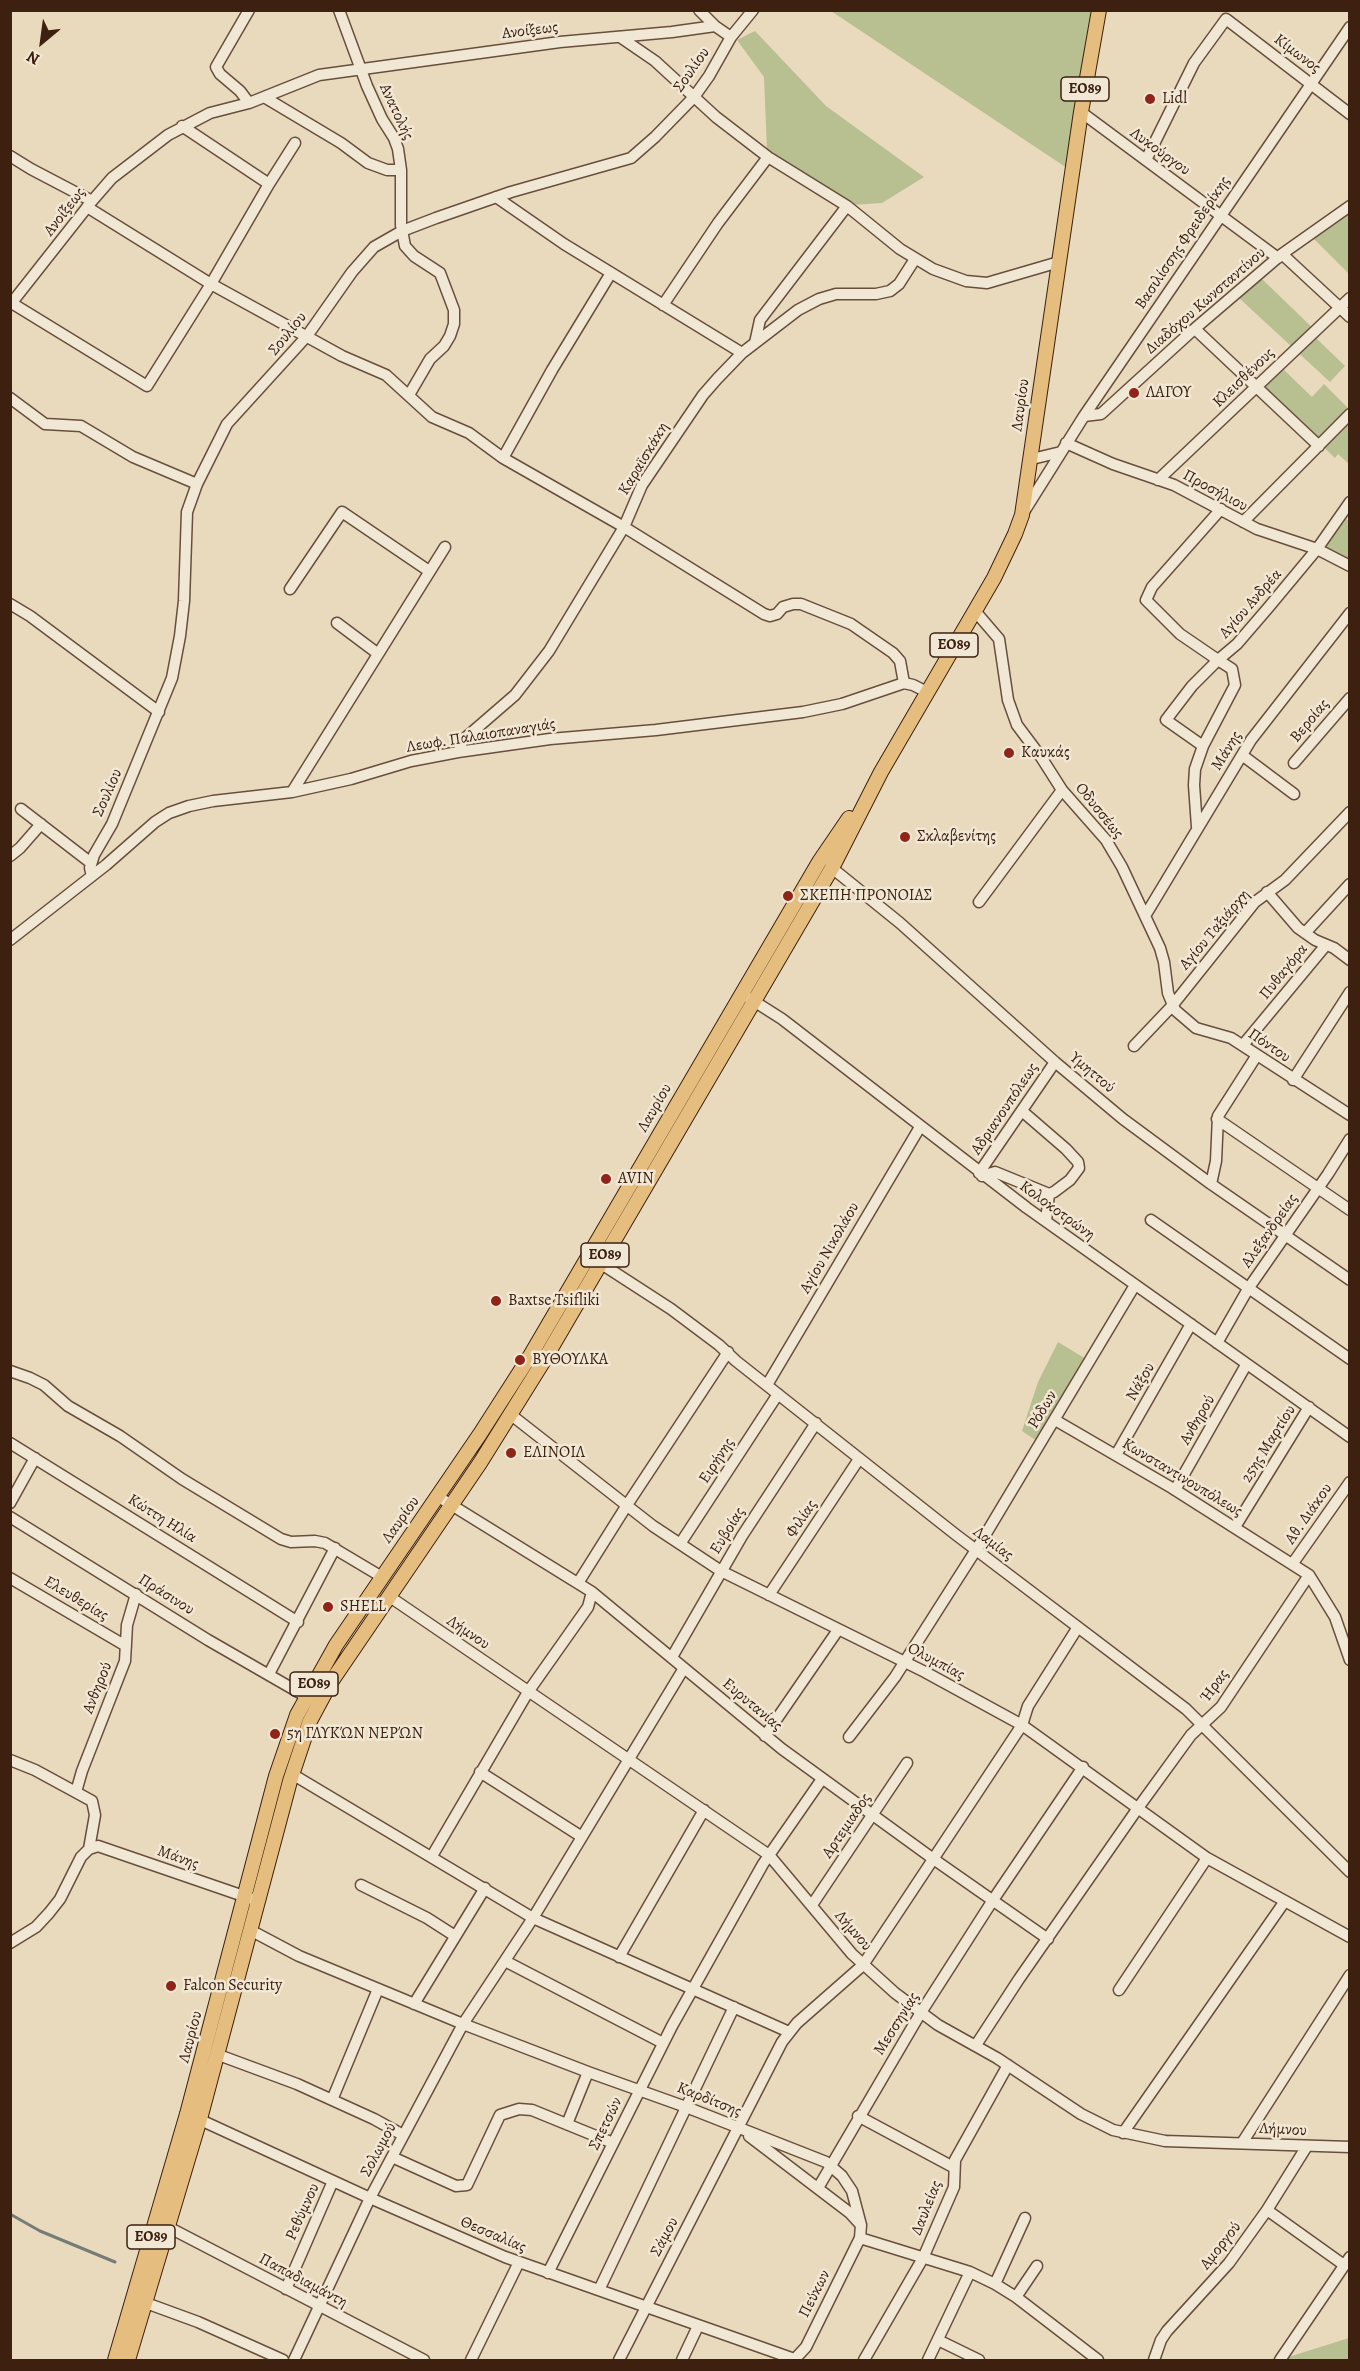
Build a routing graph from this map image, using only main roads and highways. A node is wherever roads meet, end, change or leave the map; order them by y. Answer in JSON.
{"nodes":[{"id":1,"x":1099,"y":10,"type":"edge"},
{"id":2,"x":881,"y":772,"type":"junction"},
{"id":3,"x":194,"y":2116,"type":"junction"},
{"id":4,"x":115,"y":2361,"type":"edge"},
{"id":5,"x":128,"y":2361,"type":"edge"}],
"edges":[{"from":1,"to":2,"type":"main road","name":"Λαυρίου","number":"ΕΟ89"},
{"from":2,"to":3,"type":"main road","name":"Λαυρίου","number":"ΕΟ89"},
{"from":2,"to":3,"type":"main road","name":"Λαυρίου","number":"ΕΟ89"},
{"from":3,"to":4,"type":"main road","name":"Λαυρίου","number":"ΕΟ89"},
{"from":3,"to":5,"type":"main road","name":"Λαυρίου","number":"ΕΟ89"}]}
